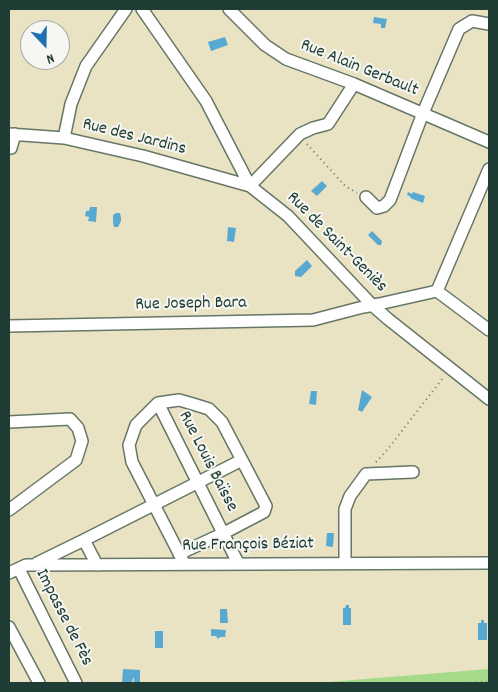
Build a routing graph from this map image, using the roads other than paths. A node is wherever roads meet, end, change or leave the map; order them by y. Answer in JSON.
{"nodes":[{"id":1,"x":126,"y":9,"type":"edge"},
{"id":2,"x":142,"y":9,"type":"edge"},
{"id":3,"x":229,"y":9,"type":"edge"},
{"id":4,"x":489,"y":24,"type":"edge"},
{"id":5,"x":354,"y":84,"type":"junction"},
{"id":6,"x":423,"y":113,"type":"junction"},
{"id":7,"x":12,"y":134,"type":"edge"},
{"id":8,"x":64,"y":138,"type":"junction"},
{"id":9,"x":489,"y":142,"type":"edge"},
{"id":10,"x":9,"y":148,"type":"edge"},
{"id":11,"x":489,"y":169,"type":"edge"},
{"id":12,"x":250,"y":186,"type":"junction"},
{"id":13,"x":366,"y":198,"type":"road end"},
{"id":14,"x":437,"y":291,"type":"junction"},
{"id":15,"x":372,"y":305,"type":"junction"},
{"id":16,"x":9,"y":326,"type":"edge"},
{"id":17,"x":489,"y":330,"type":"edge"},
{"id":18,"x":489,"y":399,"type":"edge"},
{"id":19,"x":158,"y":403,"type":"junction"},
{"id":20,"x":9,"y":422,"type":"edge"},
{"id":21,"x":242,"y":460,"type":"junction"},
{"id":22,"x":413,"y":472,"type":"dead end"},
{"id":23,"x":198,"y":482,"type":"junction"},
{"id":24,"x":154,"y":505,"type":"junction"},
{"id":25,"x":9,"y":510,"type":"edge"},
{"id":26,"x":224,"y":534,"type":"junction"},
{"id":27,"x":84,"y":540,"type":"junction"},
{"id":28,"x":182,"y":559,"type":"junction"},
{"id":29,"x":238,"y":563,"type":"junction"},
{"id":30,"x":345,"y":563,"type":"junction"},
{"id":31,"x":489,"y":563,"type":"edge"},
{"id":32,"x":34,"y":564,"type":"junction"},
{"id":33,"x":96,"y":565,"type":"junction"},
{"id":34,"x":14,"y":571,"type":"edge"},
{"id":35,"x":9,"y":627,"type":"edge"},
{"id":36,"x":39,"y":683,"type":"edge"},
{"id":37,"x":76,"y":683,"type":"edge"}],
"edges":[{"from":1,"to":8,"type":"street"},
{"from":2,"to":12,"type":"street","name":"Rue de Saint-Geniès"},
{"from":3,"to":5,"type":"street","name":"Rue Alain Gerbault"},
{"from":4,"to":6,"type":"street"},
{"from":5,"to":6,"type":"street","name":"Rue Alain Gerbault"},
{"from":5,"to":12,"type":"street"},
{"from":6,"to":9,"type":"street","name":"Rue Alain Gerbault"},
{"from":6,"to":13,"type":"street"},
{"from":7,"to":8,"type":"street","name":"Rue des Jardins"},
{"from":7,"to":10,"type":"street"},
{"from":8,"to":12,"type":"street","name":"Rue des Jardins"},
{"from":11,"to":14,"type":"street"},
{"from":12,"to":15,"type":"street","name":"Rue de Saint-Geniès"},
{"from":14,"to":15,"type":"street","name":"Rue Joseph Bara"},
{"from":14,"to":17,"type":"street"},
{"from":15,"to":16,"type":"street","name":"Rue Joseph Bara"},
{"from":15,"to":18,"type":"street","name":"Rue de Saint-Geniès"},
{"from":19,"to":21,"type":"street"},
{"from":19,"to":23,"type":"street","name":"Rue Louis Baïsse"},
{"from":19,"to":24,"type":"street"},
{"from":20,"to":25,"type":"street"},
{"from":21,"to":23,"type":"street"},
{"from":21,"to":26,"type":"street"},
{"from":22,"to":30,"type":"street"},
{"from":23,"to":24,"type":"street"},
{"from":23,"to":26,"type":"street","name":"Rue Louis Baïsse"},
{"from":24,"to":27,"type":"street"},
{"from":24,"to":28,"type":"street"},
{"from":26,"to":28,"type":"street"},
{"from":26,"to":29,"type":"street","name":"Rue Louis Baïsse"},
{"from":27,"to":32,"type":"street"},
{"from":27,"to":33,"type":"street"},
{"from":28,"to":29,"type":"street","name":"Rue François Béziat"},
{"from":28,"to":33,"type":"street","name":"Rue François Béziat"},
{"from":29,"to":30,"type":"street","name":"Rue François Béziat"},
{"from":30,"to":31,"type":"street","name":"Rue François Béziat"},
{"from":32,"to":33,"type":"street","name":"Rue François Béziat"},
{"from":32,"to":34,"type":"street","name":"Rue François Béziat"},
{"from":34,"to":37,"type":"street","name":"Impasse de Fès"},
{"from":35,"to":36,"type":"street"}]}
